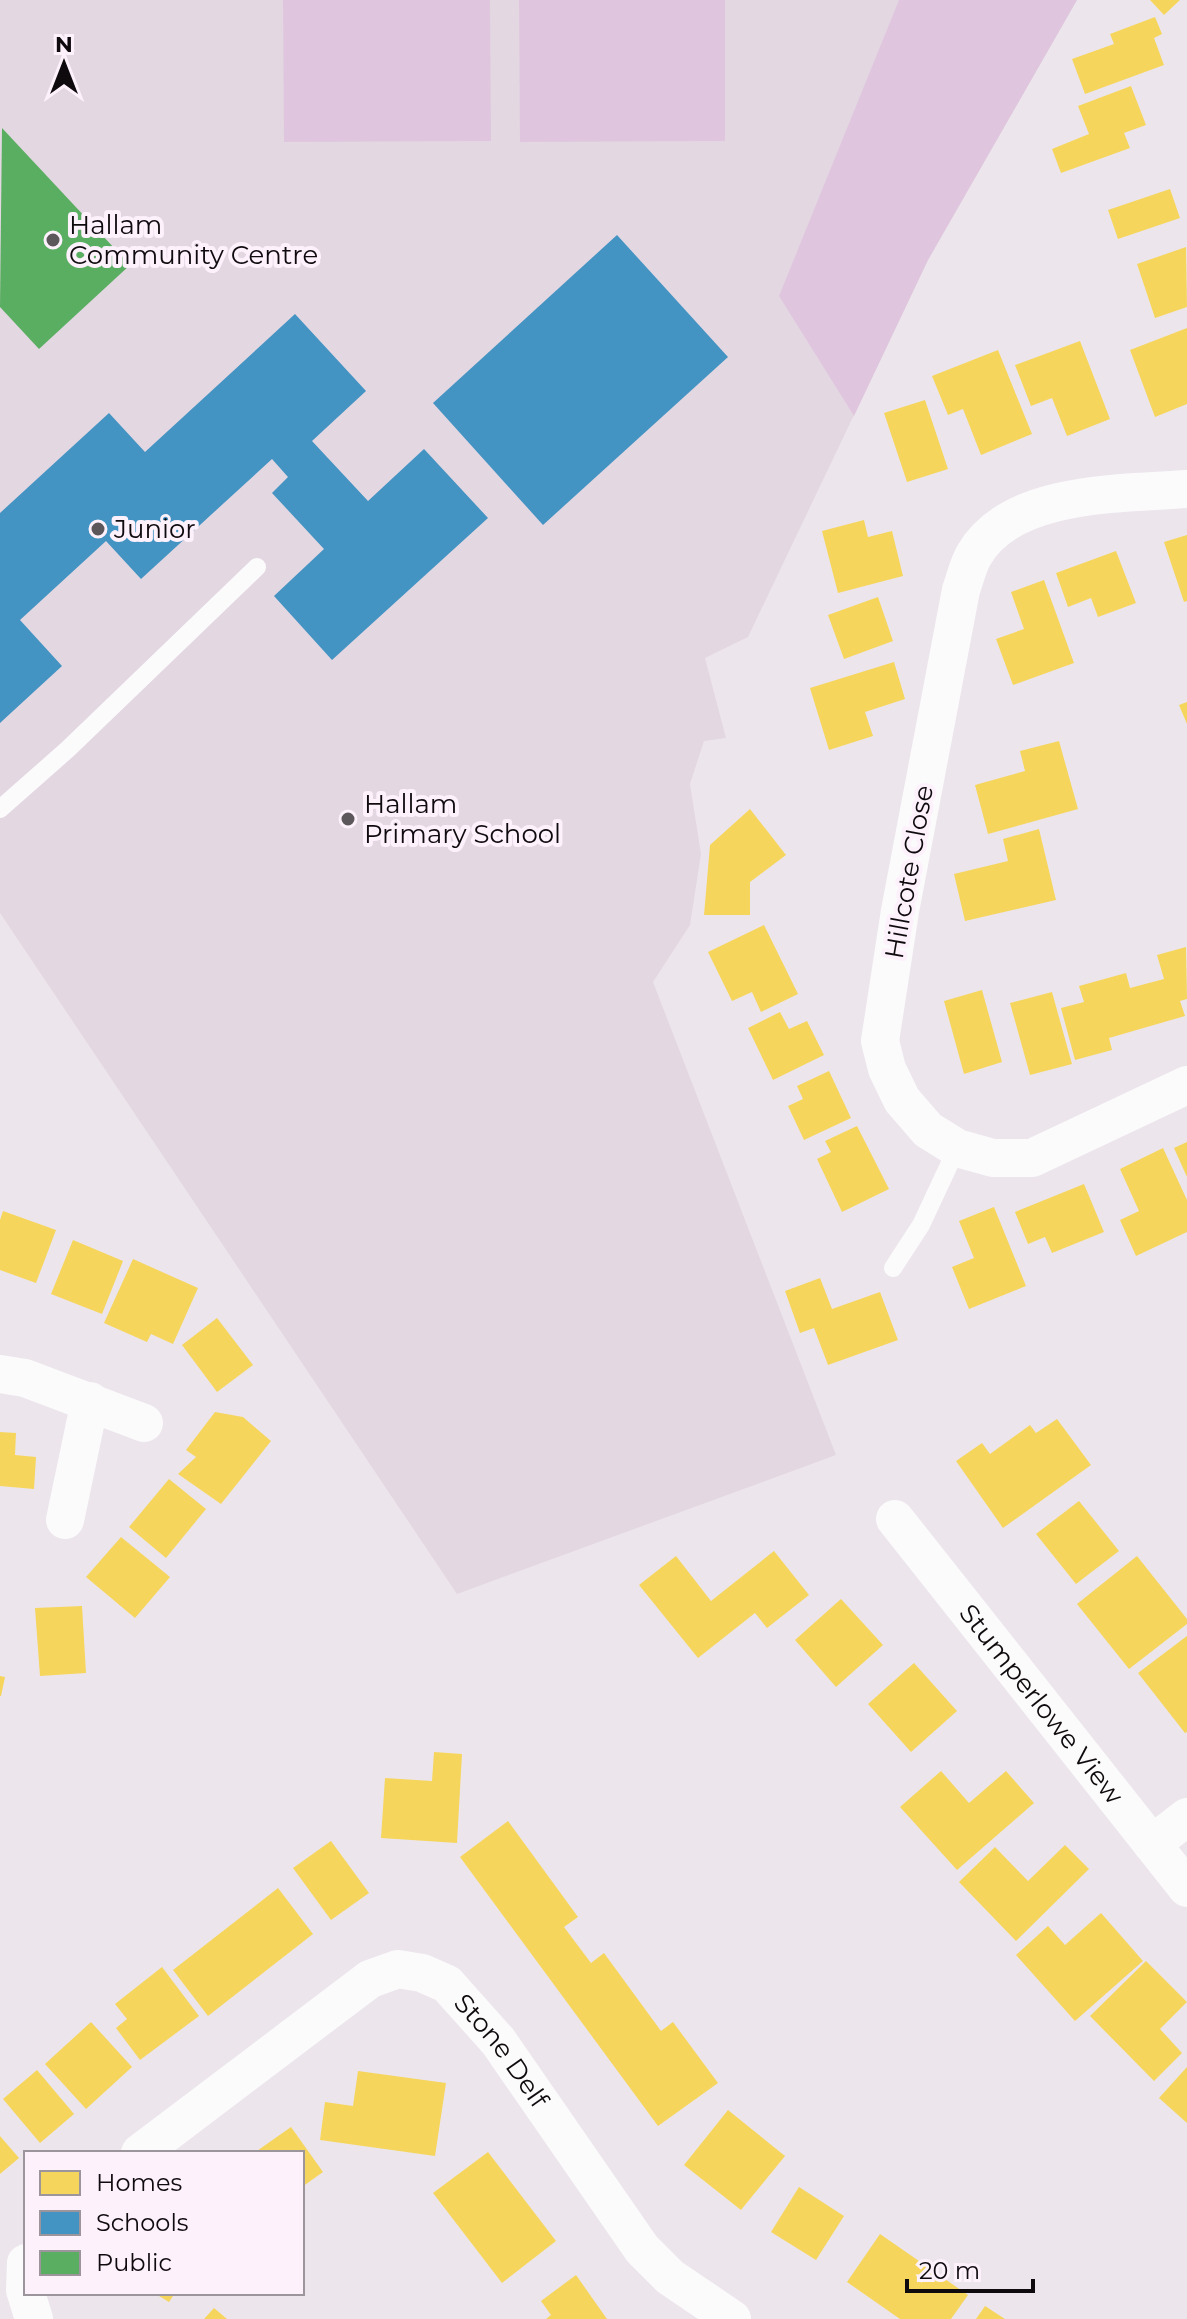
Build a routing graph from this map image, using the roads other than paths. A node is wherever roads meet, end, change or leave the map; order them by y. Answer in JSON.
{"nodes":[{"id":1,"x":1187,"y":489,"type":"edge"},
{"id":2,"x":257,"y":567,"type":"dead end"},
{"id":3,"x":1,"y":803,"type":"edge"},
{"id":4,"x":1187,"y":1085,"type":"edge"},
{"id":5,"x":957,"y":1148,"type":"junction"},
{"id":6,"x":893,"y":1268,"type":"dead end"},
{"id":7,"x":0,"y":1374,"type":"edge"},
{"id":8,"x":90,"y":1401,"type":"junction"},
{"id":9,"x":144,"y":1423,"type":"dead end"},
{"id":10,"x":895,"y":1519,"type":"dead end"},
{"id":11,"x":65,"y":1520,"type":"dead end"},
{"id":12,"x":1187,"y":1817,"type":"edge"},
{"id":13,"x":1152,"y":1844,"type":"junction"},
{"id":14,"x":1187,"y":1888,"type":"edge"},
{"id":15,"x":142,"y":2151,"type":"edge"},
{"id":16,"x":27,"y":2295,"type":"edge"},
{"id":17,"x":34,"y":2319,"type":"edge"},
{"id":18,"x":732,"y":2319,"type":"edge"}],
"edges":[{"from":1,"to":5,"type":"street","name":"Hillcote Close"},
{"from":2,"to":3,"type":"lane"},
{"from":4,"to":5,"type":"street","name":"Hillcote Close"},
{"from":5,"to":6,"type":"lane"},
{"from":7,"to":8,"type":"street"},
{"from":8,"to":9,"type":"street"},
{"from":8,"to":11,"type":"street"},
{"from":10,"to":13,"type":"street","name":"Stumperlowe View"},
{"from":12,"to":13,"type":"street"},
{"from":13,"to":14,"type":"street","name":"Stumperlowe View"},
{"from":15,"to":18,"type":"street","name":"Stone Delf"},
{"from":16,"to":17,"type":"street"}]}
